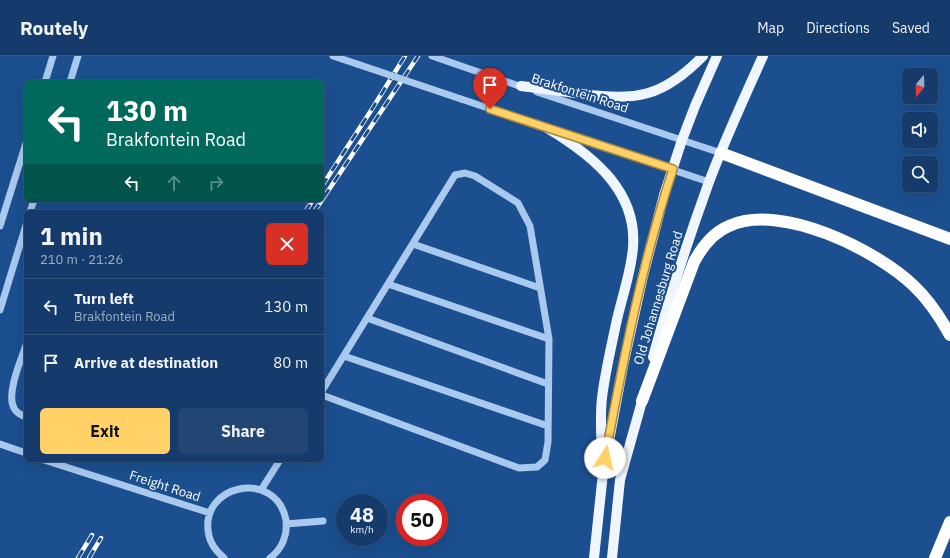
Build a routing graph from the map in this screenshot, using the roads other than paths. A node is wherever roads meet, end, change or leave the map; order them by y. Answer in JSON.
{"nodes":[{"id":1,"x":53,"y":56,"type":"edge"},
{"id":2,"x":78,"y":56,"type":"edge"},
{"id":3,"x":333,"y":56,"type":"edge"},
{"id":4,"x":432,"y":56,"type":"edge"},
{"id":5,"x":703,"y":56,"type":"edge"},
{"id":6,"x":717,"y":56,"type":"edge"},
{"id":7,"x":763,"y":56,"type":"edge"},
{"id":8,"x":46,"y":80,"type":"edge"},
{"id":9,"x":71,"y":80,"type":"edge"},
{"id":10,"x":521,"y":86,"type":"junction"},
{"id":11,"x":547,"y":128,"type":"junction"},
{"id":12,"x":682,"y":140,"type":"junction"},
{"id":13,"x":24,"y":149,"type":"edge"},
{"id":14,"x":721,"y":153,"type":"junction"},
{"id":15,"x":673,"y":169,"type":"junction"},
{"id":16,"x":709,"y":182,"type":"junction"},
{"id":17,"x":0,"y":226,"type":"edge"},
{"id":18,"x":24,"y":232,"type":"edge"},
{"id":19,"x":950,"y":239,"type":"edge"},
{"id":20,"x":413,"y":244,"type":"junction"},
{"id":21,"x":388,"y":284,"type":"junction"},
{"id":22,"x":540,"y":288,"type":"junction"},
{"id":23,"x":0,"y":310,"type":"edge"},
{"id":24,"x":367,"y":318,"type":"junction"},
{"id":25,"x":950,"y":335,"type":"edge"},
{"id":26,"x":548,"y":339,"type":"junction"},
{"id":27,"x":24,"y":352,"type":"edge"},
{"id":28,"x":344,"y":356,"type":"junction"},
{"id":29,"x":548,"y":384,"type":"junction"},
{"id":30,"x":324,"y":387,"type":"edge"},
{"id":31,"x":324,"y":396,"type":"edge"},
{"id":32,"x":642,"y":401,"type":"junction"},
{"id":33,"x":24,"y":416,"type":"edge"},
{"id":34,"x":548,"y":426,"type":"junction"},
{"id":35,"x":0,"y":444,"type":"edge"},
{"id":36,"x":24,"y":452,"type":"edge"},
{"id":37,"x":53,"y":462,"type":"edge"},
{"id":38,"x":279,"y":462,"type":"edge"},
{"id":39,"x":603,"y":473,"type":"junction"},
{"id":40,"x":261,"y":490,"type":"junction"},
{"id":41,"x":210,"y":513,"type":"junction"},
{"id":42,"x":323,"y":521,"type":"dead end"},
{"id":43,"x":950,"y":522,"type":"edge"},
{"id":44,"x":286,"y":524,"type":"junction"},
{"id":45,"x":224,"y":558,"type":"edge"},
{"id":46,"x":270,"y":558,"type":"edge"},
{"id":47,"x":594,"y":558,"type":"edge"},
{"id":48,"x":612,"y":558,"type":"edge"},
{"id":49,"x":935,"y":558,"type":"edge"}],
"edges":[{"from":1,"to":8,"type":"street"},
{"from":2,"to":9,"type":"street"},
{"from":3,"to":11,"type":"street","bridge":true},
{"from":4,"to":10,"type":"street","name":"Brakfontein Road"},
{"from":5,"to":10,"type":"main road"},
{"from":6,"to":12,"type":"main road","name":"Old Johannesburg Road"},
{"from":7,"to":14,"type":"main road","name":"Old Johannesburg Road"},
{"from":10,"to":12,"type":"street","name":"Brakfontein Road"},
{"from":11,"to":15,"type":"street"},
{"from":11,"to":39,"type":"main road"},
{"from":12,"to":14,"type":"street","name":"Brakfontein Road"},
{"from":12,"to":15,"type":"main road","name":"Old Johannesburg Road"},
{"from":13,"to":17,"type":"street"},
{"from":14,"to":16,"type":"main road","name":"Old Johannesburg Road"},
{"from":14,"to":19,"type":"highway"},
{"from":15,"to":16,"type":"street"},
{"from":15,"to":39,"type":"main road","name":"Old Johannesburg Road"},
{"from":16,"to":32,"type":"main road","name":"Old Johannesburg Road"},
{"from":18,"to":23,"type":"street"},
{"from":20,"to":21,"type":"street"},
{"from":20,"to":22,"type":"street"},
{"from":20,"to":22,"type":"street"},
{"from":21,"to":24,"type":"street"},
{"from":21,"to":26,"type":"street"},
{"from":22,"to":26,"type":"street"},
{"from":24,"to":28,"type":"street"},
{"from":24,"to":29,"type":"street"},
{"from":25,"to":32,"type":"highway"},
{"from":26,"to":29,"type":"street"},
{"from":27,"to":33,"type":"street"},
{"from":28,"to":30,"type":"street"},
{"from":28,"to":34,"type":"street"},
{"from":29,"to":34,"type":"street"},
{"from":31,"to":34,"type":"street"},
{"from":32,"to":48,"type":"main road","name":"Old Johannesburg Road"},
{"from":35,"to":36,"type":"street"},
{"from":37,"to":41,"type":"street","name":"Freight Road"},
{"from":38,"to":40,"type":"street"},
{"from":39,"to":47,"type":"main road","name":"Old Johannesburg Road"},
{"from":40,"to":41,"type":"street","name":"Freight Road"},
{"from":40,"to":44,"type":"street","name":"Freight Road"},
{"from":41,"to":45,"type":"street","name":"Freight Road"},
{"from":42,"to":44,"type":"street"},
{"from":43,"to":49,"type":"highway"},
{"from":44,"to":46,"type":"street"}]}
